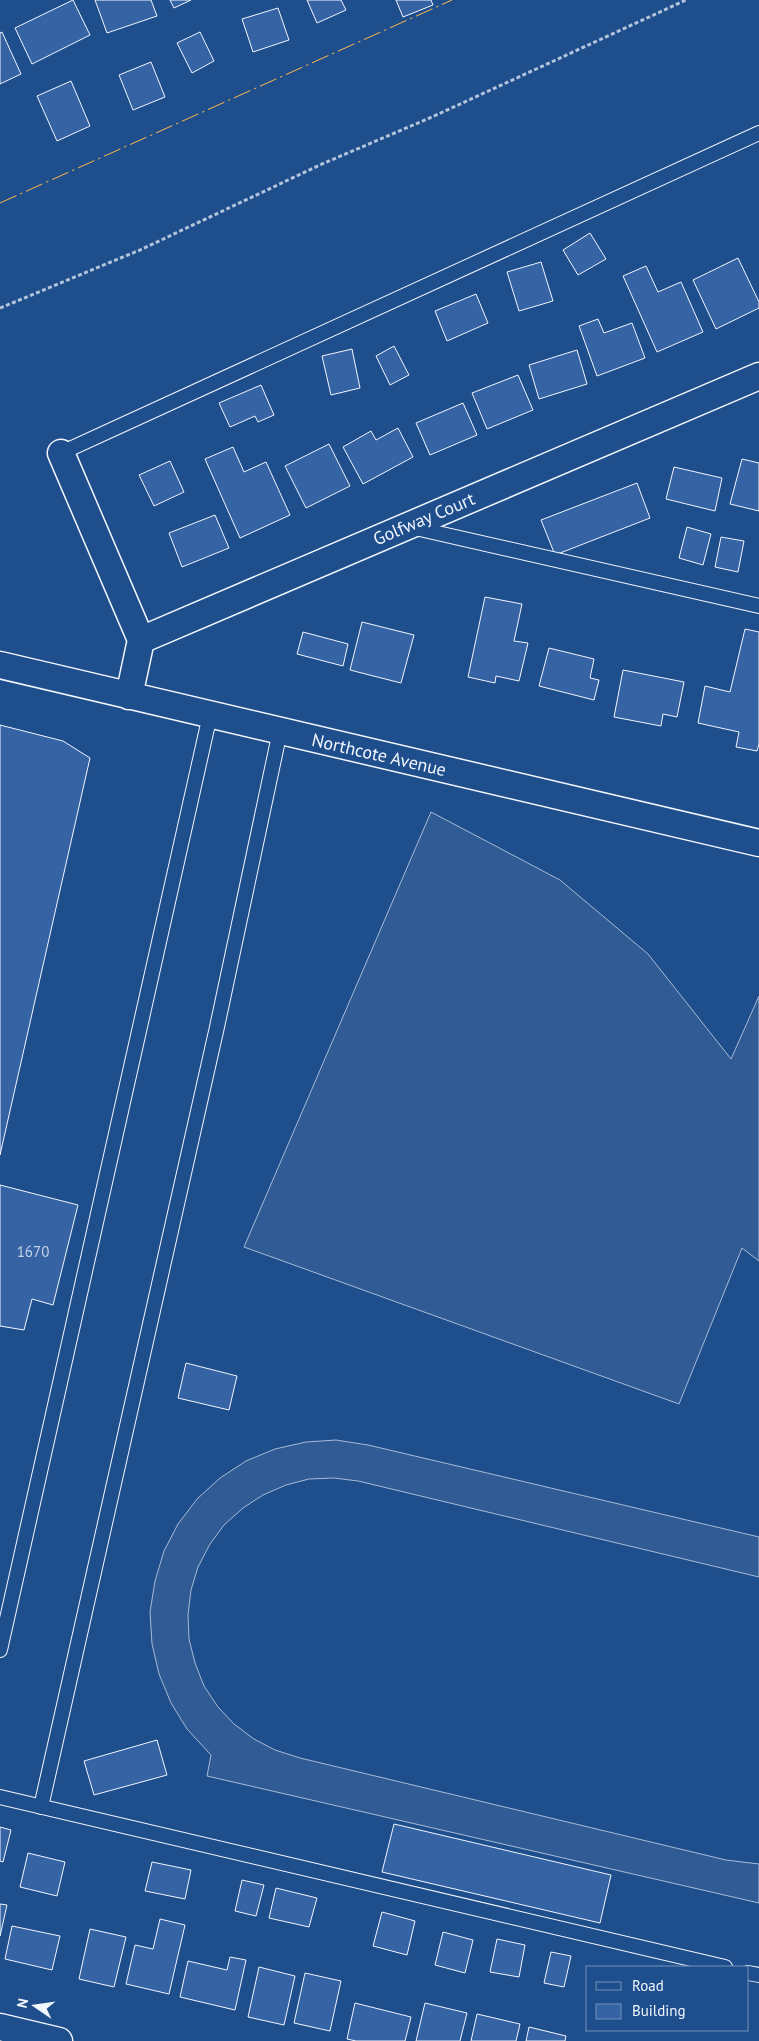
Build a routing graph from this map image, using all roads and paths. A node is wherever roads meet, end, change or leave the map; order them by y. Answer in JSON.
{"nodes":[{"id":1,"x":686,"y":0,"type":"edge"},
{"id":2,"x":759,"y":133,"type":"edge"},
{"id":3,"x":0,"y":308,"type":"edge"},
{"id":4,"x":752,"y":384,"type":"edge"},
{"id":5,"x":61,"y":453,"type":"joint"},
{"id":6,"x":408,"y":526,"type":"junction"},
{"id":7,"x":759,"y":606,"type":"edge"},
{"id":8,"x":141,"y":640,"type":"junction"},
{"id":9,"x":0,"y":666,"type":"edge"},
{"id":10,"x":129,"y":696,"type":"junction"},
{"id":11,"x":210,"y":715,"type":"junction"},
{"id":12,"x":280,"y":731,"type":"junction"},
{"id":13,"x":759,"y":843,"type":"edge"},
{"id":14,"x":0,"y":1650,"type":"edge"},
{"id":15,"x":0,"y":1797,"type":"edge"},
{"id":16,"x":41,"y":1807,"type":"junction"},
{"id":17,"x":721,"y":1966,"type":"edge"},
{"id":18,"x":0,"y":2027,"type":"edge"},
{"id":19,"x":59,"y":2041,"type":"edge"}],
"edges":[{"from":1,"to":3,"type":"path"},
{"from":2,"to":5,"type":"lane"},
{"from":4,"to":6,"type":"street","name":"Golfway Court"},
{"from":5,"to":8,"type":"street"},
{"from":6,"to":7,"type":"lane"},
{"from":6,"to":8,"type":"street","name":"Golfway Court"},
{"from":8,"to":10,"type":"street"},
{"from":9,"to":10,"type":"street","name":"Northcote Avenue"},
{"from":10,"to":11,"type":"street","name":"Northcote Avenue"},
{"from":11,"to":12,"type":"street","name":"Northcote Avenue"},
{"from":11,"to":14,"type":"lane"},
{"from":12,"to":13,"type":"street","name":"Northcote Avenue"},
{"from":12,"to":16,"type":"lane"},
{"from":15,"to":16,"type":"lane"},
{"from":16,"to":17,"type":"lane"},
{"from":18,"to":19,"type":"street"}]}
